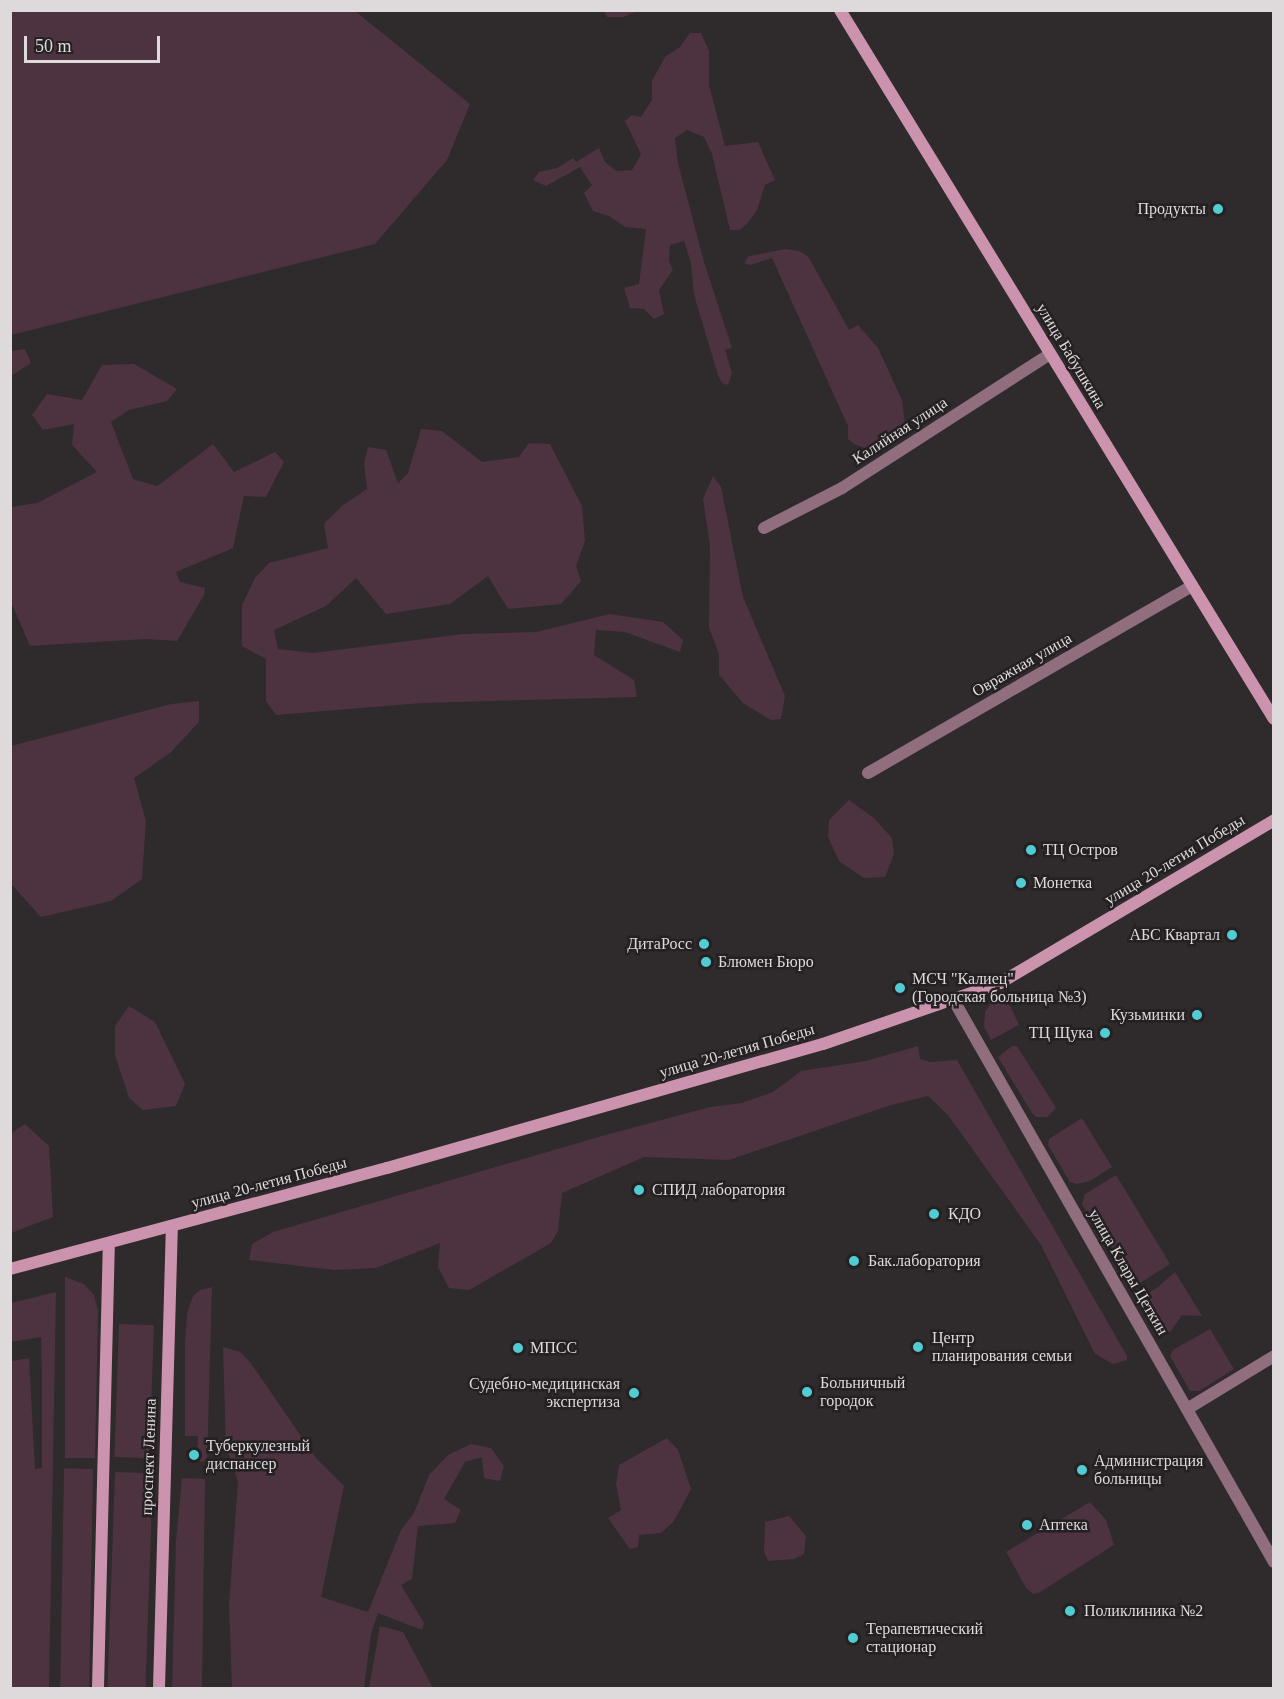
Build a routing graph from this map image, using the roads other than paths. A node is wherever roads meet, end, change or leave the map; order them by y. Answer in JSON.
{"nodes":[{"id":1,"x":840,"y":10,"type":"edge"},
{"id":2,"x":1050,"y":354,"type":"junction"},
{"id":3,"x":764,"y":528,"type":"dead end"},
{"id":4,"x":1192,"y":586,"type":"junction"},
{"id":5,"x":1274,"y":719,"type":"edge"},
{"id":6,"x":868,"y":773,"type":"dead end"},
{"id":7,"x":1274,"y":820,"type":"edge"},
{"id":8,"x":953,"y":999,"type":"junction"},
{"id":9,"x":172,"y":1226,"type":"junction"},
{"id":10,"x":109,"y":1243,"type":"junction"},
{"id":11,"x":10,"y":1269,"type":"edge"},
{"id":12,"x":1274,"y":1356,"type":"edge"},
{"id":13,"x":1187,"y":1409,"type":"junction"},
{"id":14,"x":1274,"y":1562,"type":"edge"},
{"id":15,"x":98,"y":1689,"type":"edge"},
{"id":16,"x":159,"y":1689,"type":"edge"}],
"edges":[{"from":1,"to":2,"type":"street","name":"улица Бабушкина"},
{"from":2,"to":3,"type":"street","name":"Калийная улица"},
{"from":2,"to":4,"type":"street","name":"улица Бабушкина"},
{"from":4,"to":5,"type":"street","name":"улица Бабушкина"},
{"from":4,"to":6,"type":"street","name":"Овражная улица"},
{"from":7,"to":8,"type":"street","name":"улица 20-летия Победы"},
{"from":8,"to":9,"type":"street","name":"улица 20-летия Победы"},
{"from":8,"to":13,"type":"street","name":"улица Клары Цеткин"},
{"from":9,"to":10,"type":"street","name":"улица 20-летия Победы"},
{"from":9,"to":16,"type":"street","name":"проспект Ленина"},
{"from":10,"to":11,"type":"street","name":"улица 20-летия Победы"},
{"from":10,"to":15,"type":"street"},
{"from":12,"to":13,"type":"street"},
{"from":13,"to":14,"type":"street","name":"улица Клары Цеткин"}]}
